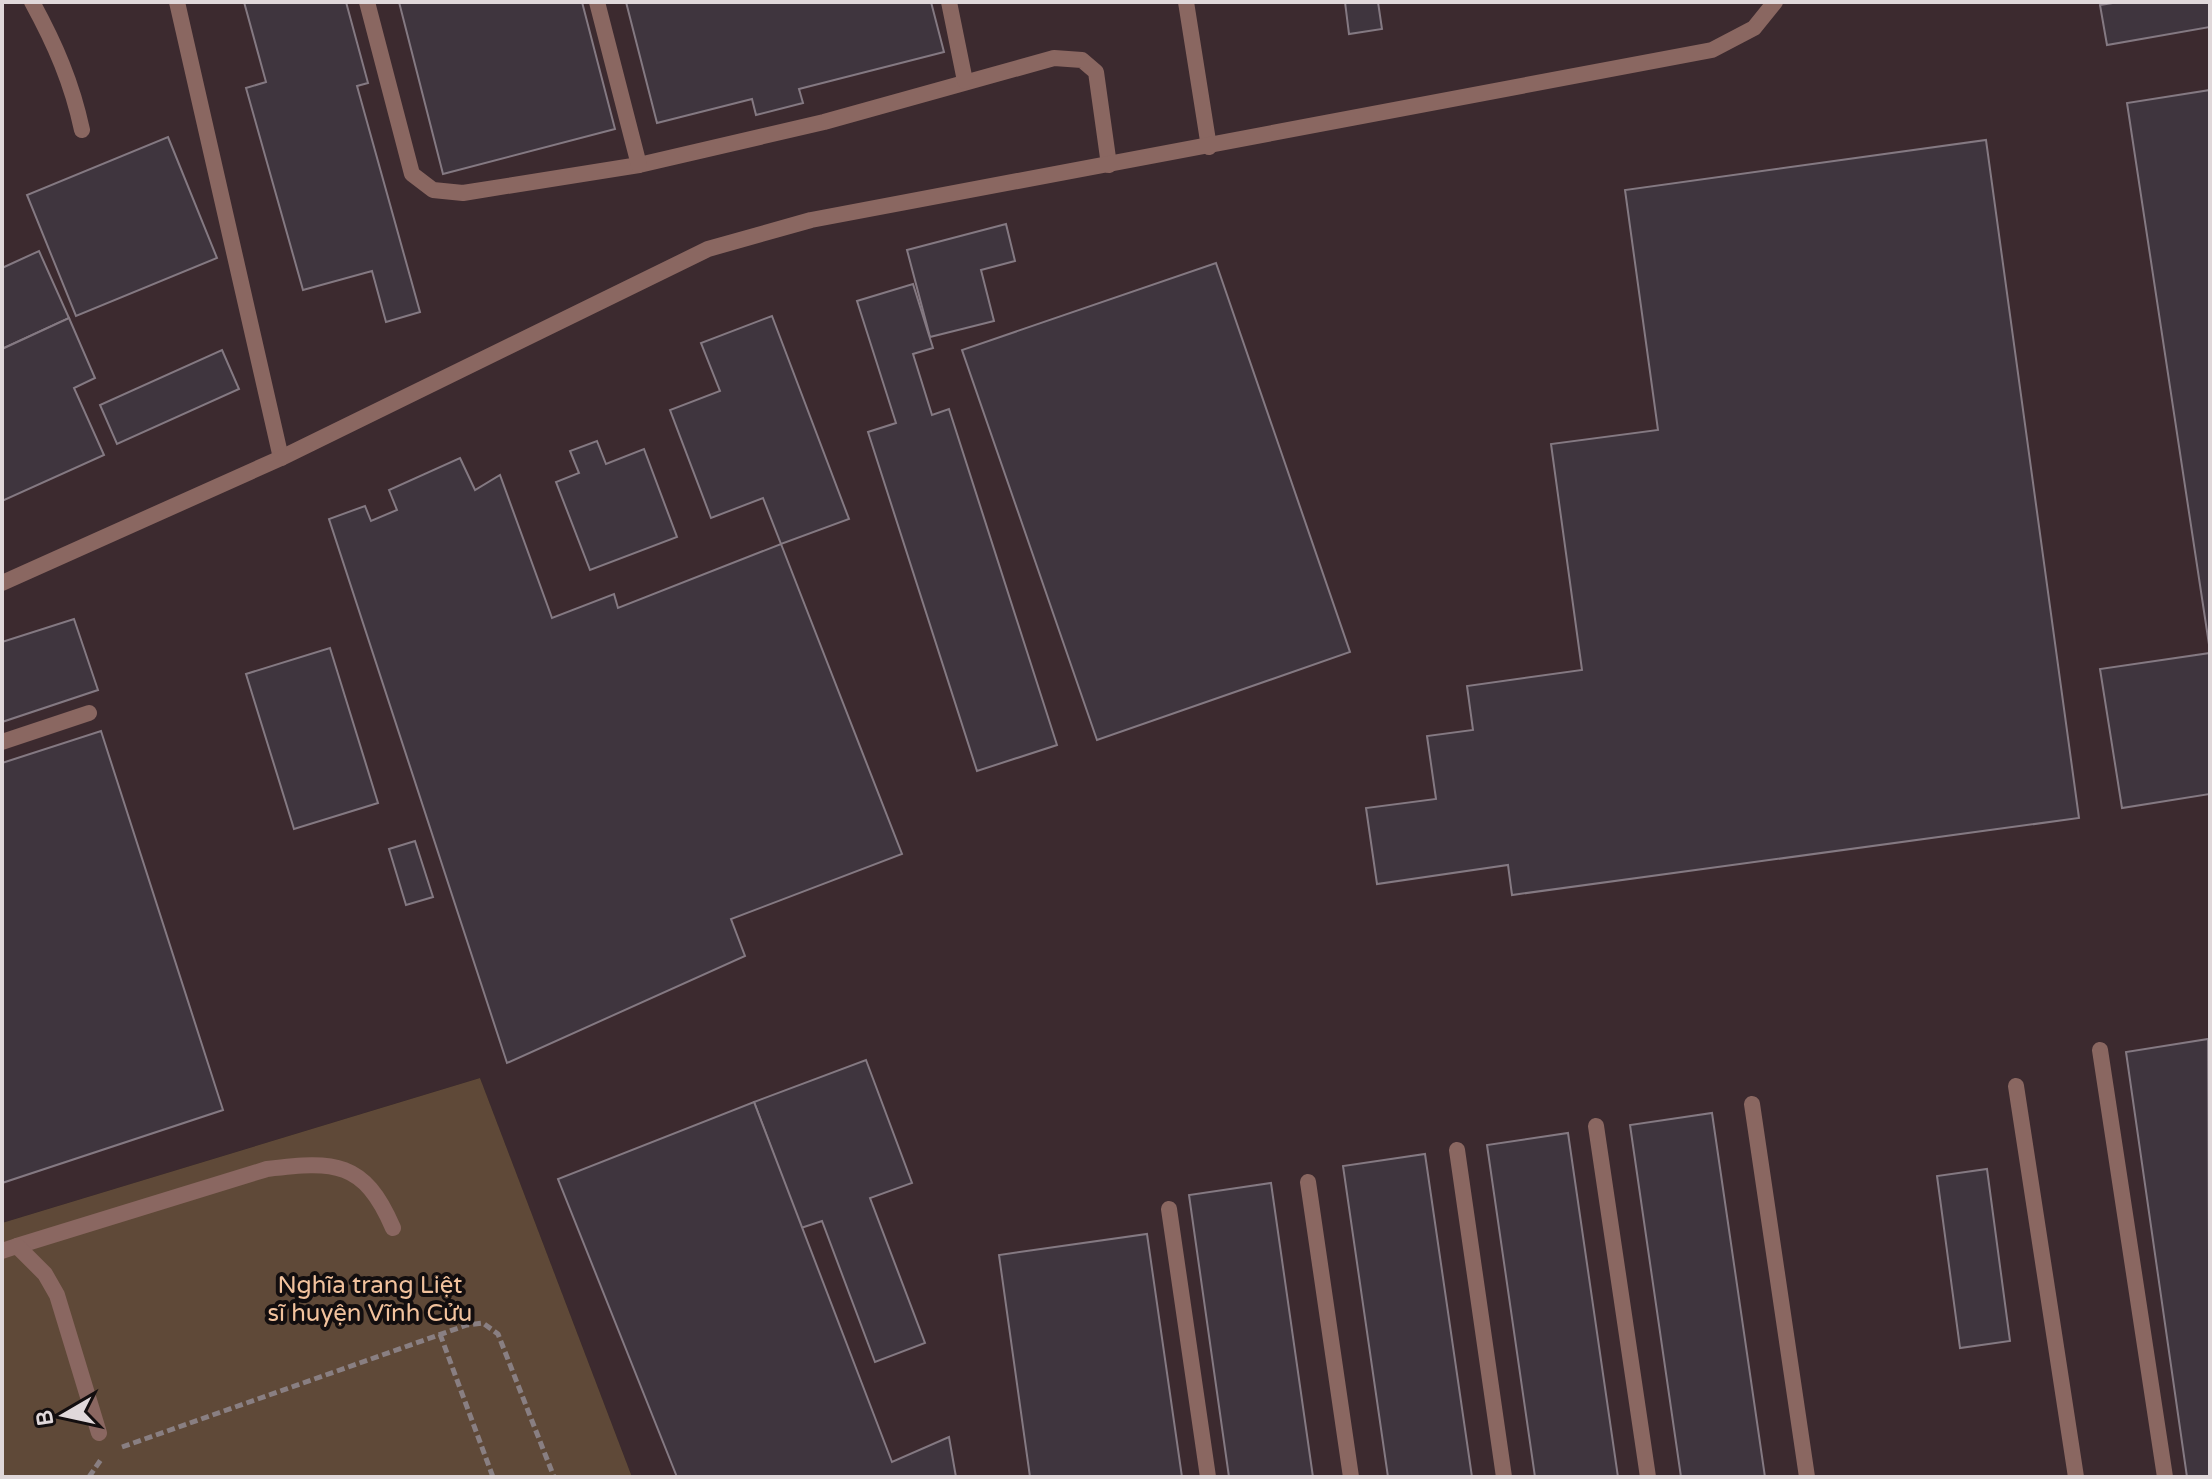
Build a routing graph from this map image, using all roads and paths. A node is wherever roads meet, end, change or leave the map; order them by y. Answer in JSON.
{"nodes":[{"id":1,"x":32,"y":2,"type":"edge"},
{"id":2,"x":177,"y":2,"type":"edge"},
{"id":3,"x":367,"y":2,"type":"edge"},
{"id":4,"x":597,"y":2,"type":"edge"},
{"id":5,"x":949,"y":2,"type":"edge"},
{"id":6,"x":1186,"y":2,"type":"edge"},
{"id":7,"x":1775,"y":2,"type":"edge"},
{"id":8,"x":965,"y":81,"type":"junction"},
{"id":9,"x":82,"y":130,"type":"dead end"},
{"id":10,"x":1209,"y":147,"type":"junction"},
{"id":11,"x":639,"y":165,"type":"junction"},
{"id":12,"x":1109,"y":165,"type":"junction"},
{"id":13,"x":281,"y":458,"type":"junction"},
{"id":14,"x":2,"y":583,"type":"edge"},
{"id":15,"x":89,"y":713,"type":"dead end"},
{"id":16,"x":2,"y":742,"type":"edge"},
{"id":17,"x":2100,"y":1050,"type":"dead end"},
{"id":18,"x":2016,"y":1086,"type":"dead end"},
{"id":19,"x":1752,"y":1104,"type":"dead end"},
{"id":20,"x":1596,"y":1126,"type":"dead end"},
{"id":21,"x":1457,"y":1150,"type":"dead end"},
{"id":22,"x":1308,"y":1182,"type":"dead end"},
{"id":23,"x":1169,"y":1209,"type":"dead end"},
{"id":24,"x":393,"y":1228,"type":"dead end"},
{"id":25,"x":9,"y":1248,"type":"edge"},
{"id":26,"x":440,"y":1334,"type":"junction"},
{"id":27,"x":99,"y":1433,"type":"dead end"},
{"id":28,"x":89,"y":1477,"type":"edge"},
{"id":29,"x":493,"y":1477,"type":"edge"},
{"id":30,"x":554,"y":1477,"type":"edge"},
{"id":31,"x":1208,"y":1477,"type":"edge"},
{"id":32,"x":1351,"y":1477,"type":"edge"},
{"id":33,"x":1504,"y":1477,"type":"edge"},
{"id":34,"x":1648,"y":1477,"type":"edge"},
{"id":35,"x":1807,"y":1477,"type":"edge"},
{"id":36,"x":2076,"y":1477,"type":"edge"},
{"id":37,"x":2165,"y":1477,"type":"edge"}],
"edges":[{"from":1,"to":9,"type":"street"},
{"from":2,"to":13,"type":"street"},
{"from":3,"to":11,"type":"street"},
{"from":4,"to":11,"type":"street"},
{"from":5,"to":8,"type":"street"},
{"from":6,"to":10,"type":"street"},
{"from":7,"to":10,"type":"street"},
{"from":8,"to":11,"type":"street"},
{"from":8,"to":12,"type":"street"},
{"from":10,"to":12,"type":"street"},
{"from":12,"to":13,"type":"street"},
{"from":13,"to":14,"type":"street"},
{"from":15,"to":16,"type":"street"},
{"from":17,"to":37,"type":"street"},
{"from":18,"to":36,"type":"street"},
{"from":19,"to":35,"type":"street"},
{"from":20,"to":34,"type":"street"},
{"from":21,"to":33,"type":"street"},
{"from":22,"to":32,"type":"street"},
{"from":23,"to":31,"type":"street"},
{"from":24,"to":25,"type":"street"},
{"from":25,"to":27,"type":"street"},
{"from":26,"to":28,"type":"path"},
{"from":26,"to":29,"type":"path"},
{"from":26,"to":30,"type":"path"}]}
